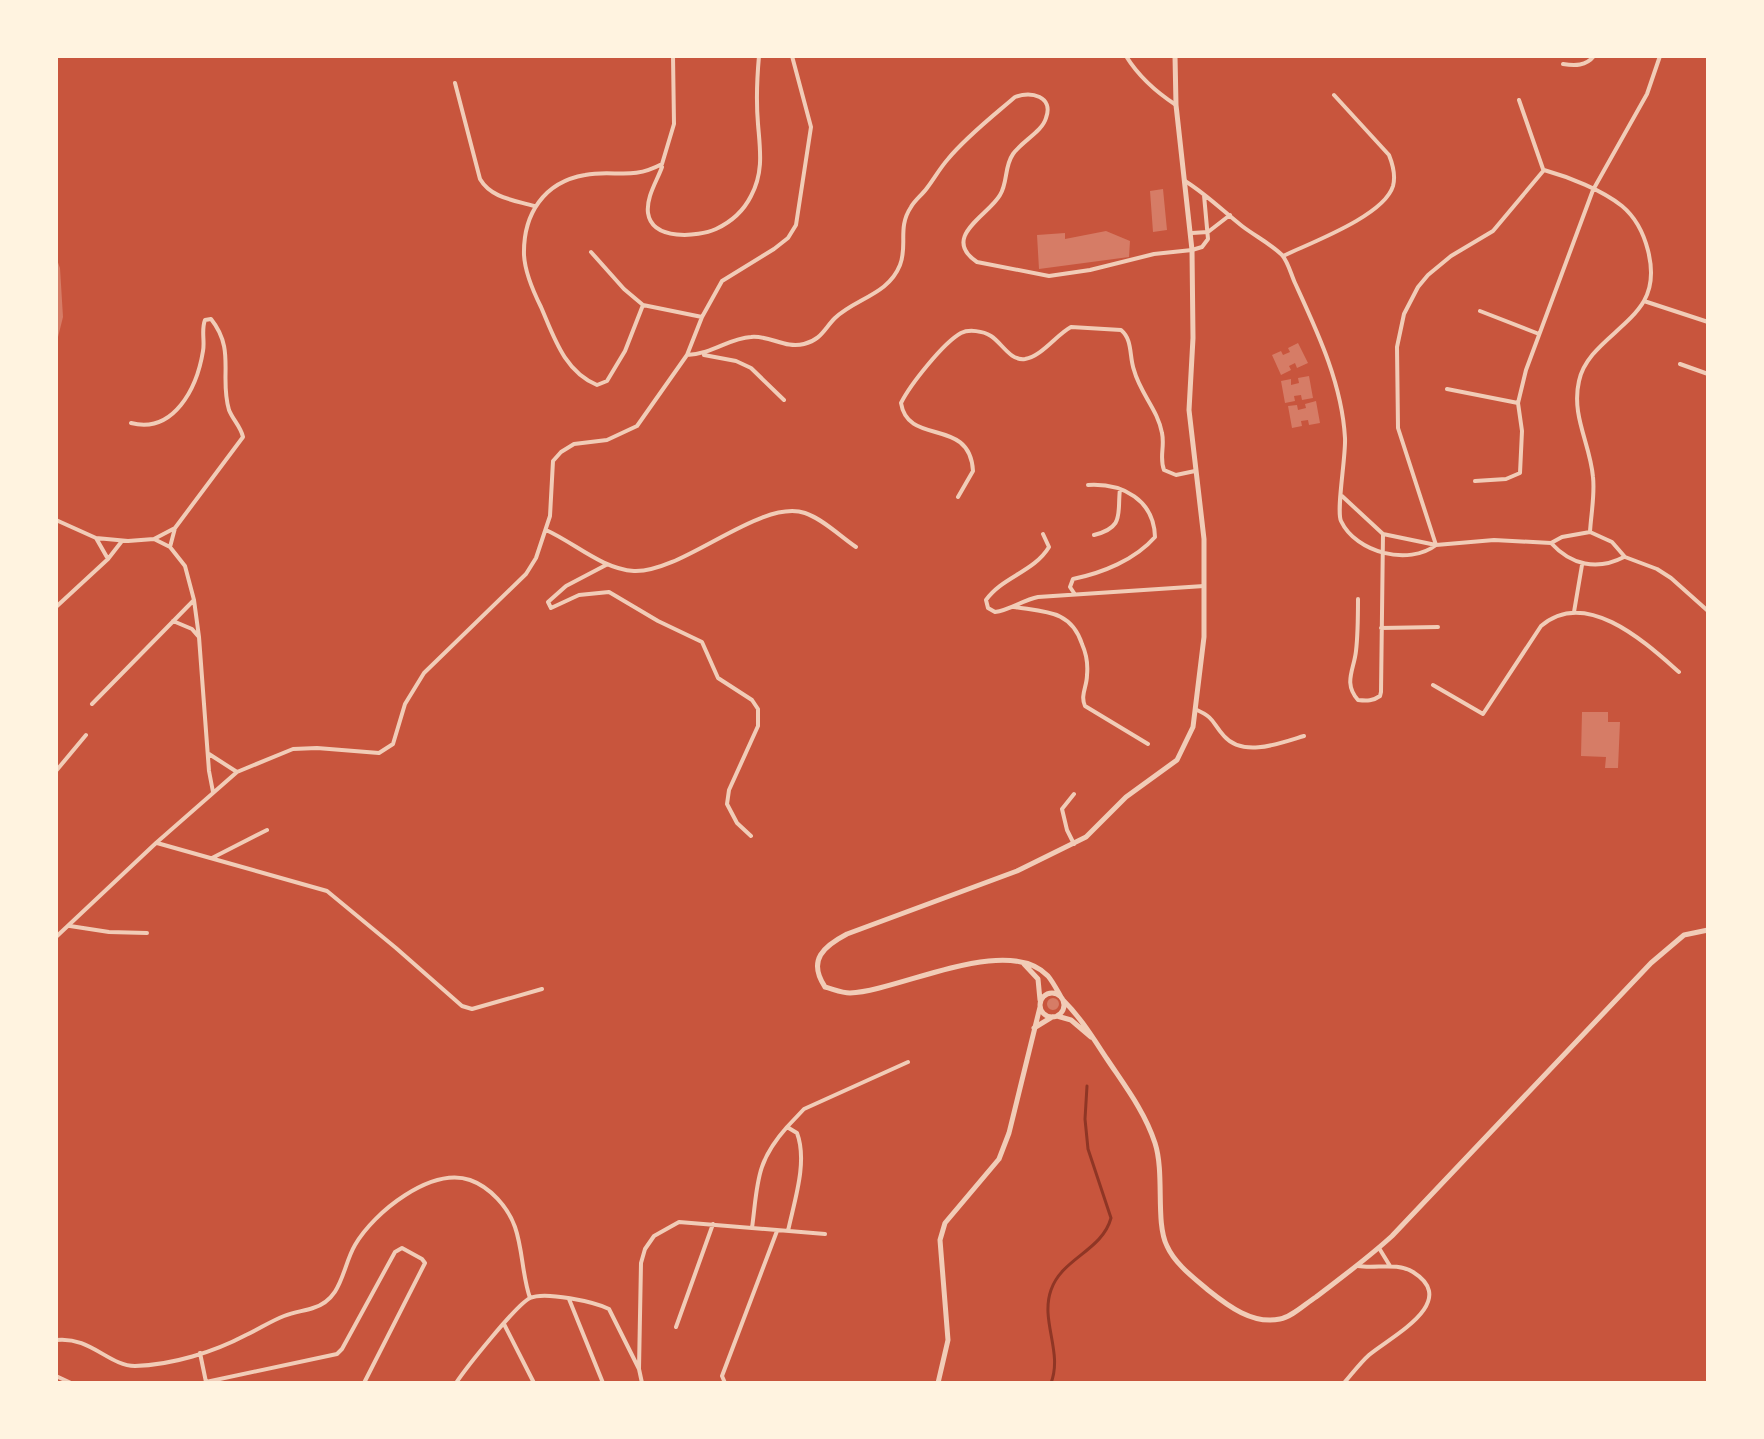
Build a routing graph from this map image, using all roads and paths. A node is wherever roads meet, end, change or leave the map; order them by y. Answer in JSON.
{"nodes":[{"id":1,"x":673,"y":56,"type":"edge"},
{"id":2,"x":759,"y":56,"type":"edge"},
{"id":3,"x":792,"y":56,"type":"edge"},
{"id":4,"x":1126,"y":56,"type":"edge"},
{"id":5,"x":1175,"y":56,"type":"edge"},
{"id":6,"x":1594,"y":56,"type":"edge"},
{"id":7,"x":1660,"y":56,"type":"edge"},
{"id":8,"x":1563,"y":64,"type":"dead end"},
{"id":9,"x":455,"y":83,"type":"dead end"},
{"id":10,"x":1334,"y":95,"type":"dead end"},
{"id":11,"x":1519,"y":100,"type":"dead end"},
{"id":12,"x":1176,"y":105,"type":"junction"},
{"id":13,"x":662,"y":164,"type":"junction"},
{"id":14,"x":1544,"y":170,"type":"junction"},
{"id":15,"x":1185,"y":181,"type":"junction"},
{"id":16,"x":1593,"y":190,"type":"junction"},
{"id":17,"x":1204,"y":194,"type":"junction"},
{"id":18,"x":534,"y":206,"type":"junction"},
{"id":19,"x":1230,"y":215,"type":"junction"},
{"id":20,"x":1208,"y":232,"type":"junction"},
{"id":21,"x":1192,"y":233,"type":"junction"},
{"id":22,"x":1192,"y":250,"type":"junction"},
{"id":23,"x":591,"y":252,"type":"dead end"},
{"id":24,"x":1283,"y":256,"type":"junction"},
{"id":25,"x":1644,"y":301,"type":"junction"},
{"id":26,"x":643,"y":305,"type":"junction"},
{"id":27,"x":1480,"y":311,"type":"dead end"},
{"id":28,"x":702,"y":317,"type":"junction"},
{"id":29,"x":1708,"y":322,"type":"edge"},
{"id":30,"x":1539,"y":334,"type":"junction"},
{"id":31,"x":702,"y":354,"type":"junction"},
{"id":32,"x":687,"y":355,"type":"junction"},
{"id":33,"x":1680,"y":364,"type":"dead end"},
{"id":34,"x":1708,"y":374,"type":"edge"},
{"id":35,"x":1447,"y":389,"type":"dead end"},
{"id":36,"x":784,"y":400,"type":"dead end"},
{"id":37,"x":1518,"y":403,"type":"junction"},
{"id":38,"x":131,"y":423,"type":"dead end"},
{"id":39,"x":1195,"y":471,"type":"junction"},
{"id":40,"x":1475,"y":481,"type":"dead end"},
{"id":41,"x":1088,"y":485,"type":"dead end"},
{"id":42,"x":1120,"y":489,"type":"junction"},
{"id":43,"x":1342,"y":496,"type":"junction"},
{"id":44,"x":958,"y":497,"type":"dead end"},
{"id":45,"x":56,"y":520,"type":"edge"},
{"id":46,"x":175,"y":528,"type":"junction"},
{"id":47,"x":546,"y":530,"type":"junction"},
{"id":48,"x":1590,"y":532,"type":"junction"},
{"id":49,"x":1043,"y":534,"type":"dead end"},
{"id":50,"x":1383,"y":534,"type":"junction"},
{"id":51,"x":1094,"y":535,"type":"dead end"},
{"id":52,"x":96,"y":538,"type":"junction"},
{"id":53,"x":154,"y":539,"type":"junction"},
{"id":54,"x":122,"y":540,"type":"junction"},
{"id":55,"x":1551,"y":543,"type":"junction"},
{"id":56,"x":1436,"y":545,"type":"junction"},
{"id":57,"x":170,"y":547,"type":"junction"},
{"id":58,"x":856,"y":547,"type":"dead end"},
{"id":59,"x":1381,"y":553,"type":"junction"},
{"id":60,"x":1625,"y":557,"type":"junction"},
{"id":61,"x":108,"y":559,"type":"junction"},
{"id":62,"x":606,"y":565,"type":"junction"},
{"id":63,"x":1582,"y":565,"type":"junction"},
{"id":64,"x":1204,"y":586,"type":"junction"},
{"id":65,"x":1074,"y":593,"type":"junction"},
{"id":66,"x":1358,"y":599,"type":"dead end"},
{"id":67,"x":194,"y":600,"type":"junction"},
{"id":68,"x":1013,"y":606,"type":"junction"},
{"id":69,"x":56,"y":607,"type":"edge"},
{"id":70,"x":1708,"y":611,"type":"edge"},
{"id":71,"x":1574,"y":612,"type":"junction"},
{"id":72,"x":173,"y":621,"type":"junction"},
{"id":73,"x":1438,"y":627,"type":"dead end"},
{"id":74,"x":1381,"y":628,"type":"junction"},
{"id":75,"x":199,"y":637,"type":"junction"},
{"id":76,"x":1679,"y":672,"type":"dead end"},
{"id":77,"x":1433,"y":685,"type":"dead end"},
{"id":78,"x":92,"y":704,"type":"dead end"},
{"id":79,"x":1197,"y":710,"type":"junction"},
{"id":80,"x":86,"y":735,"type":"dead end"},
{"id":81,"x":1304,"y":736,"type":"dead end"},
{"id":82,"x":1148,"y":744,"type":"dead end"},
{"id":83,"x":208,"y":753,"type":"junction"},
{"id":84,"x":56,"y":771,"type":"edge"},
{"id":85,"x":237,"y":772,"type":"junction"},
{"id":86,"x":213,"y":792,"type":"junction"},
{"id":87,"x":1074,"y":794,"type":"dead end"},
{"id":88,"x":267,"y":830,"type":"dead end"},
{"id":89,"x":751,"y":836,"type":"dead end"},
{"id":90,"x":156,"y":843,"type":"junction"},
{"id":91,"x":1074,"y":844,"type":"junction"},
{"id":92,"x":212,"y":858,"type":"junction"},
{"id":93,"x":69,"y":926,"type":"junction"},
{"id":94,"x":1708,"y":930,"type":"edge"},
{"id":95,"x":147,"y":933,"type":"dead end"},
{"id":96,"x":56,"y":937,"type":"edge"},
{"id":97,"x":1023,"y":964,"type":"junction"},
{"id":98,"x":542,"y":989,"type":"dead end"},
{"id":99,"x":1062,"y":998,"type":"junction"},
{"id":100,"x":1040,"y":1005,"type":"junction"},
{"id":101,"x":1054,"y":1016,"type":"junction"},
{"id":102,"x":1033,"y":1029,"type":"junction"},
{"id":103,"x":1092,"y":1037,"type":"junction"},
{"id":104,"x":908,"y":1062,"type":"dead end"},
{"id":105,"x":787,"y":1127,"type":"junction"},
{"id":106,"x":713,"y":1223,"type":"junction"},
{"id":107,"x":752,"y":1228,"type":"junction"},
{"id":108,"x":777,"y":1231,"type":"junction"},
{"id":109,"x":788,"y":1232,"type":"junction"},
{"id":110,"x":825,"y":1234,"type":"dead end"},
{"id":111,"x":1379,"y":1248,"type":"junction"},
{"id":112,"x":1358,"y":1266,"type":"junction"},
{"id":113,"x":1390,"y":1266,"type":"junction"},
{"id":114,"x":530,"y":1298,"type":"junction"},
{"id":115,"x":569,"y":1299,"type":"junction"},
{"id":116,"x":504,"y":1324,"type":"junction"},
{"id":117,"x":676,"y":1327,"type":"dead end"},
{"id":118,"x":56,"y":1340,"type":"edge"},
{"id":119,"x":200,"y":1353,"type":"junction"},
{"id":120,"x":639,"y":1369,"type":"junction"},
{"id":121,"x":56,"y":1376,"type":"edge"},
{"id":122,"x":206,"y":1382,"type":"edge"},
{"id":123,"x":71,"y":1383,"type":"edge"},
{"id":124,"x":364,"y":1383,"type":"edge"},
{"id":125,"x":456,"y":1383,"type":"edge"},
{"id":126,"x":534,"y":1383,"type":"edge"},
{"id":127,"x":603,"y":1383,"type":"edge"},
{"id":128,"x":642,"y":1383,"type":"edge"},
{"id":129,"x":725,"y":1383,"type":"edge"},
{"id":130,"x":938,"y":1383,"type":"edge"},
{"id":131,"x":1344,"y":1383,"type":"edge"}],
"edges":[{"from":1,"to":13,"type":"street"},
{"from":2,"to":13,"type":"street"},
{"from":3,"to":28,"type":"street"},
{"from":4,"to":12,"type":"street"},
{"from":5,"to":12,"type":"street"},
{"from":6,"to":8,"type":"street"},
{"from":7,"to":16,"type":"street"},
{"from":9,"to":18,"type":"street"},
{"from":10,"to":24,"type":"street"},
{"from":11,"to":14,"type":"street"},
{"from":12,"to":15,"type":"street"},
{"from":13,"to":18,"type":"street"},
{"from":14,"to":16,"type":"street"},
{"from":14,"to":56,"type":"street"},
{"from":15,"to":17,"type":"street"},
{"from":15,"to":21,"type":"street"},
{"from":16,"to":25,"type":"street"},
{"from":16,"to":30,"type":"street"},
{"from":17,"to":19,"type":"street"},
{"from":17,"to":20,"type":"street"},
{"from":18,"to":26,"type":"street"},
{"from":19,"to":20,"type":"street"},
{"from":19,"to":24,"type":"street"},
{"from":20,"to":21,"type":"street"},
{"from":20,"to":22,"type":"street"},
{"from":21,"to":22,"type":"street"},
{"from":22,"to":31,"type":"street"},
{"from":22,"to":39,"type":"street"},
{"from":23,"to":26,"type":"street"},
{"from":24,"to":43,"type":"street"},
{"from":25,"to":29,"type":"street"},
{"from":25,"to":48,"type":"street"},
{"from":26,"to":28,"type":"street"},
{"from":27,"to":30,"type":"street"},
{"from":28,"to":32,"type":"street"},
{"from":30,"to":37,"type":"street"},
{"from":31,"to":32,"type":"street"},
{"from":31,"to":36,"type":"street"},
{"from":32,"to":47,"type":"street"},
{"from":33,"to":34,"type":"street"},
{"from":35,"to":37,"type":"street"},
{"from":37,"to":40,"type":"street"},
{"from":38,"to":46,"type":"street"},
{"from":39,"to":44,"type":"street"},
{"from":39,"to":64,"type":"street"},
{"from":41,"to":42,"type":"street"},
{"from":42,"to":51,"type":"street"},
{"from":42,"to":65,"type":"street"},
{"from":43,"to":50,"type":"street"},
{"from":43,"to":59,"type":"street"},
{"from":45,"to":52,"type":"street"},
{"from":46,"to":53,"type":"street"},
{"from":46,"to":57,"type":"street"},
{"from":47,"to":62,"type":"street"},
{"from":47,"to":85,"type":"street"},
{"from":48,"to":55,"type":"street"},
{"from":48,"to":60,"type":"street"},
{"from":49,"to":68,"type":"street"},
{"from":50,"to":56,"type":"street"},
{"from":50,"to":59,"type":"street"},
{"from":52,"to":54,"type":"street"},
{"from":52,"to":61,"type":"street"},
{"from":53,"to":54,"type":"street"},
{"from":53,"to":57,"type":"street"},
{"from":54,"to":61,"type":"street"},
{"from":55,"to":56,"type":"street"},
{"from":55,"to":63,"type":"street"},
{"from":56,"to":59,"type":"street"},
{"from":57,"to":67,"type":"street"},
{"from":58,"to":62,"type":"street"},
{"from":59,"to":74,"type":"street"},
{"from":60,"to":63,"type":"street"},
{"from":60,"to":70,"type":"street"},
{"from":61,"to":69,"type":"street"},
{"from":62,"to":89,"type":"street"},
{"from":63,"to":71,"type":"street"},
{"from":64,"to":65,"type":"street"},
{"from":64,"to":79,"type":"street"},
{"from":65,"to":68,"type":"street"},
{"from":66,"to":74,"type":"street"},
{"from":67,"to":72,"type":"street"},
{"from":67,"to":75,"type":"street"},
{"from":68,"to":82,"type":"street"},
{"from":71,"to":76,"type":"street"},
{"from":71,"to":77,"type":"street"},
{"from":72,"to":75,"type":"street"},
{"from":72,"to":78,"type":"street"},
{"from":73,"to":74,"type":"street"},
{"from":75,"to":83,"type":"street"},
{"from":79,"to":81,"type":"street"},
{"from":79,"to":91,"type":"street"},
{"from":80,"to":84,"type":"street"},
{"from":83,"to":85,"type":"street"},
{"from":83,"to":86,"type":"street"},
{"from":85,"to":86,"type":"street"},
{"from":86,"to":90,"type":"street"},
{"from":87,"to":91,"type":"street"},
{"from":88,"to":92,"type":"street"},
{"from":90,"to":92,"type":"street"},
{"from":90,"to":93,"type":"street"},
{"from":91,"to":97,"type":"street"},
{"from":92,"to":98,"type":"street"},
{"from":93,"to":95,"type":"street"},
{"from":93,"to":96,"type":"street"},
{"from":94,"to":111,"type":"street"},
{"from":97,"to":99,"type":"street"},
{"from":97,"to":100,"type":"street"},
{"from":99,"to":100,"type":"street"},
{"from":99,"to":101,"type":"street"},
{"from":99,"to":103,"type":"street"},
{"from":100,"to":101,"type":"street"},
{"from":100,"to":102,"type":"street"},
{"from":101,"to":102,"type":"street"},
{"from":101,"to":103,"type":"street"},
{"from":102,"to":130,"type":"street"},
{"from":103,"to":112,"type":"street"},
{"from":104,"to":105,"type":"street"},
{"from":105,"to":107,"type":"street"},
{"from":105,"to":109,"type":"street"},
{"from":106,"to":107,"type":"street"},
{"from":106,"to":117,"type":"street"},
{"from":106,"to":120,"type":"street"},
{"from":107,"to":108,"type":"street"},
{"from":108,"to":109,"type":"street"},
{"from":108,"to":129,"type":"street"},
{"from":109,"to":110,"type":"street"},
{"from":111,"to":112,"type":"street"},
{"from":111,"to":113,"type":"street"},
{"from":112,"to":113,"type":"street"},
{"from":113,"to":131,"type":"street"},
{"from":114,"to":115,"type":"street"},
{"from":114,"to":116,"type":"street"},
{"from":114,"to":119,"type":"street"},
{"from":115,"to":120,"type":"street"},
{"from":115,"to":127,"type":"street"},
{"from":116,"to":125,"type":"street"},
{"from":116,"to":126,"type":"street"},
{"from":118,"to":119,"type":"street"},
{"from":119,"to":122,"type":"street"},
{"from":120,"to":128,"type":"street"},
{"from":121,"to":123,"type":"street"},
{"from":122,"to":124,"type":"street"}]}
